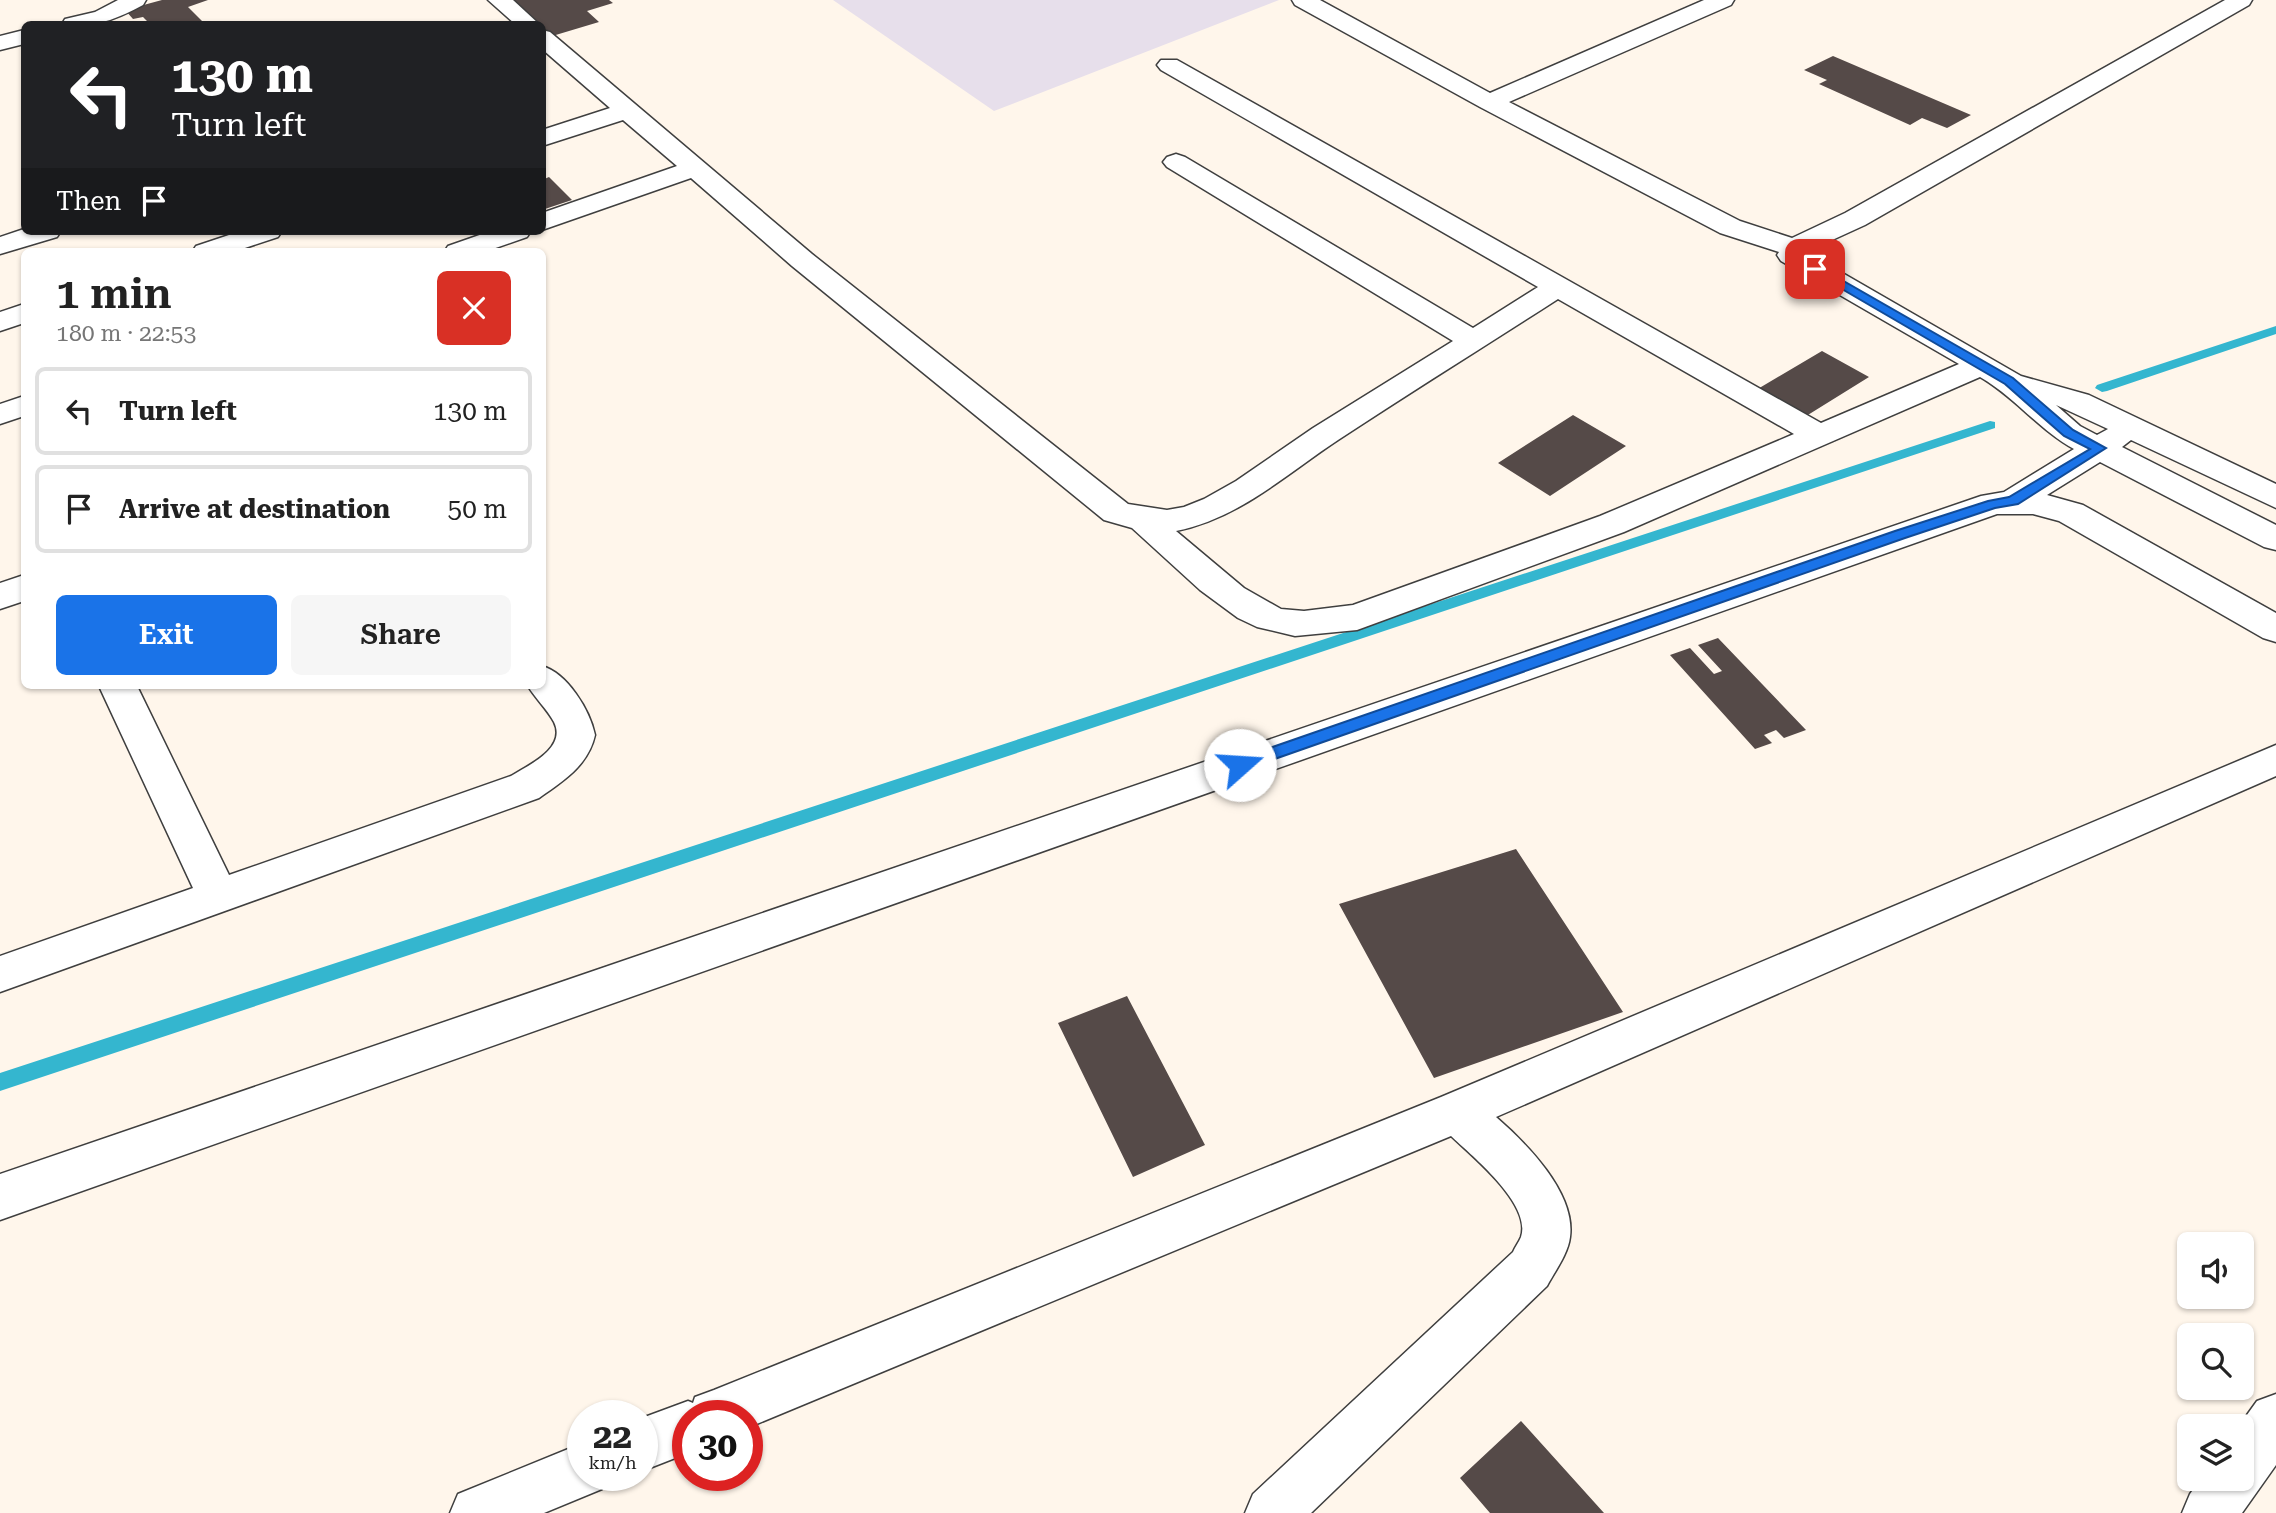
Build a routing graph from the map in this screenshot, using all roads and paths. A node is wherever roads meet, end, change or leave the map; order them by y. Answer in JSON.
{"nodes":[{"id":1,"x":135,"y":0,"type":"edge"},
{"id":2,"x":499,"y":0,"type":"edge"},
{"id":3,"x":1303,"y":0,"type":"edge"},
{"id":4,"x":1723,"y":0,"type":"edge"},
{"id":5,"x":2241,"y":0,"type":"edge"},
{"id":6,"x":84,"y":21,"type":"edge"},
{"id":7,"x":524,"y":21,"type":"edge"},
{"id":8,"x":21,"y":38,"type":"edge"},
{"id":9,"x":546,"y":40,"type":"edge"},
{"id":10,"x":0,"y":43,"type":"edge"},
{"id":11,"x":572,"y":62,"type":"junction"},
{"id":12,"x":1169,"y":65,"type":"dead end"},
{"id":13,"x":546,"y":71,"type":"edge"},
{"id":14,"x":1489,"y":102,"type":"junction"},
{"id":15,"x":627,"y":110,"type":"junction"},
{"id":16,"x":546,"y":138,"type":"edge"},
{"id":17,"x":1176,"y":162,"type":"dead end"},
{"id":18,"x":695,"y":168,"type":"junction"},
{"id":19,"x":546,"y":221,"type":"edge"},
{"id":20,"x":34,"y":235,"type":"edge"},
{"id":21,"x":256,"y":235,"type":"edge"},
{"id":22,"x":506,"y":235,"type":"edge"},
{"id":23,"x":0,"y":246,"type":"edge"},
{"id":24,"x":1796,"y":247,"type":"junction"},
{"id":25,"x":218,"y":248,"type":"edge"},
{"id":26,"x":469,"y":248,"type":"edge"},
{"id":27,"x":1558,"y":287,"type":"junction"},
{"id":28,"x":21,"y":314,"type":"edge"},
{"id":29,"x":0,"y":322,"type":"edge"},
{"id":30,"x":1475,"y":341,"type":"junction"},
{"id":31,"x":1996,"y":373,"type":"junction"},
{"id":32,"x":21,"y":406,"type":"edge"},
{"id":33,"x":0,"y":414,"type":"edge"},
{"id":34,"x":2131,"y":426,"type":"junction"},
{"id":35,"x":1821,"y":436,"type":"junction"},
{"id":36,"x":2100,"y":448,"type":"junction"},
{"id":37,"x":2276,"y":497,"type":"edge"},
{"id":38,"x":2013,"y":501,"type":"junction"},
{"id":39,"x":1145,"y":522,"type":"junction"},
{"id":40,"x":2276,"y":539,"type":"edge"},
{"id":41,"x":21,"y":588,"type":"edge"},
{"id":42,"x":0,"y":597,"type":"edge"},
{"id":43,"x":2276,"y":629,"type":"edge"},
{"id":44,"x":546,"y":684,"type":"edge"},
{"id":45,"x":118,"y":689,"type":"edge"},
{"id":46,"x":2276,"y":760,"type":"edge"},
{"id":47,"x":219,"y":898,"type":"junction"},
{"id":48,"x":0,"y":974,"type":"edge"},
{"id":49,"x":1457,"y":1112,"type":"junction"},
{"id":50,"x":0,"y":1197,"type":"edge"},
{"id":51,"x":753,"y":1400,"type":"edge"},
{"id":52,"x":2276,"y":1420,"type":"edge"},
{"id":53,"x":2254,"y":1451,"type":"edge"},
{"id":54,"x":567,"y":1476,"type":"edge"},
{"id":55,"x":2225,"y":1491,"type":"edge"},
{"id":56,"x":477,"y":1513,"type":"edge"},
{"id":57,"x":1272,"y":1513,"type":"edge"},
{"id":58,"x":2209,"y":1513,"type":"edge"}],
"edges":[{"from":1,"to":6,"type":"street"},
{"from":2,"to":7,"type":"street"},
{"from":3,"to":14,"type":"street"},
{"from":4,"to":14,"type":"street"},
{"from":5,"to":24,"type":"street"},
{"from":8,"to":10,"type":"street"},
{"from":9,"to":11,"type":"street"},
{"from":11,"to":13,"type":"street"},
{"from":11,"to":15,"type":"street"},
{"from":12,"to":27,"type":"street"},
{"from":14,"to":24,"type":"street"},
{"from":15,"to":16,"type":"street"},
{"from":15,"to":18,"type":"street"},
{"from":17,"to":30,"type":"street"},
{"from":18,"to":19,"type":"street"},
{"from":18,"to":39,"type":"street"},
{"from":20,"to":23,"type":"street"},
{"from":21,"to":25,"type":"street"},
{"from":22,"to":26,"type":"street"},
{"from":24,"to":31,"type":"street"},
{"from":27,"to":30,"type":"street"},
{"from":27,"to":35,"type":"street"},
{"from":28,"to":29,"type":"street"},
{"from":30,"to":39,"type":"street"},
{"from":31,"to":34,"type":"street"},
{"from":31,"to":35,"type":"street"},
{"from":31,"to":36,"type":"street"},
{"from":32,"to":33,"type":"street"},
{"from":34,"to":36,"type":"street"},
{"from":34,"to":37,"type":"street"},
{"from":35,"to":39,"type":"street"},
{"from":36,"to":38,"type":"street"},
{"from":36,"to":40,"type":"street"},
{"from":38,"to":43,"type":"street"},
{"from":38,"to":50,"type":"street"},
{"from":41,"to":42,"type":"street"},
{"from":44,"to":47,"type":"street"},
{"from":45,"to":47,"type":"street"},
{"from":46,"to":49,"type":"street"},
{"from":47,"to":48,"type":"street"},
{"from":49,"to":51,"type":"street"},
{"from":49,"to":57,"type":"street"},
{"from":52,"to":53,"type":"street"},
{"from":54,"to":56,"type":"street"},
{"from":55,"to":58,"type":"street"}]}
